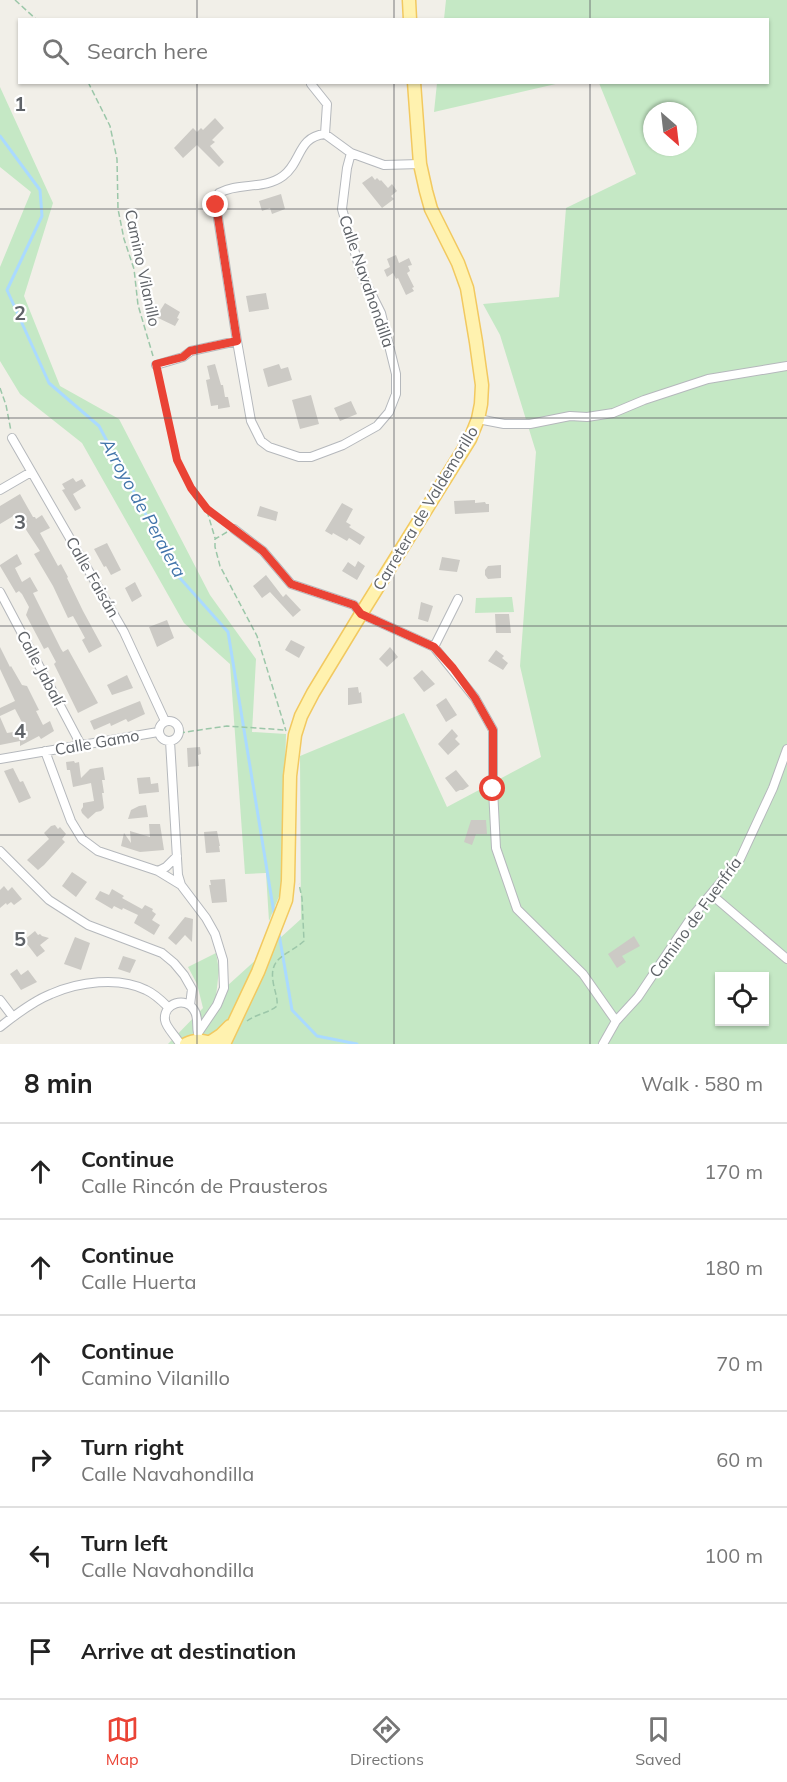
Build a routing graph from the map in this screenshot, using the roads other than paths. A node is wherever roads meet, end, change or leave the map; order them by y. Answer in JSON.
{"nodes":[{"id":1,"x":409,"y":0,"type":"edge"},
{"id":2,"x":410,"y":18,"type":"edge"},
{"id":3,"x":311,"y":84,"type":"edge"},
{"id":4,"x":414,"y":84,"type":"edge"},
{"id":5,"x":325,"y":134,"type":"junction"},
{"id":6,"x":351,"y":153,"type":"junction"},
{"id":7,"x":420,"y":164,"type":"junction"},
{"id":8,"x":237,"y":341,"type":"junction"},
{"id":9,"x":156,"y":364,"type":"road end"},
{"id":10,"x":787,"y":366,"type":"edge"},
{"id":11,"x":478,"y":419,"type":"junction"},
{"id":12,"x":12,"y":438,"type":"road end"},
{"id":13,"x":31,"y":471,"type":"junction"},
{"id":14,"x":0,"y":490,"type":"edge"},
{"id":15,"x":234,"y":529,"type":"road end"},
{"id":16,"x":0,"y":592,"type":"edge"},
{"id":17,"x":458,"y":599,"type":"dead end"},
{"id":18,"x":361,"y":614,"type":"junction"},
{"id":19,"x":434,"y":647,"type":"junction"},
{"id":20,"x":165,"y":721,"type":"junction"},
{"id":21,"x":158,"y":732,"type":"junction"},
{"id":22,"x":170,"y":741,"type":"junction"},
{"id":23,"x":81,"y":745,"type":"junction"},
{"id":24,"x":787,"y":749,"type":"edge"},
{"id":25,"x":45,"y":751,"type":"junction"},
{"id":26,"x":0,"y":759,"type":"edge"},
{"id":27,"x":0,"y":851,"type":"edge"},
{"id":28,"x":177,"y":856,"type":"junction"},
{"id":29,"x":158,"y":871,"type":"junction"},
{"id":30,"x":181,"y":885,"type":"junction"},
{"id":31,"x":712,"y":895,"type":"junction"},
{"id":32,"x":787,"y":959,"type":"edge"},
{"id":33,"x":0,"y":1000,"type":"edge"},
{"id":34,"x":190,"y":1005,"type":"junction"},
{"id":35,"x":168,"y":1007,"type":"junction"},
{"id":36,"x":196,"y":1012,"type":"junction"},
{"id":37,"x":212,"y":1012,"type":"junction"},
{"id":38,"x":13,"y":1017,"type":"junction"},
{"id":39,"x":616,"y":1021,"type":"junction"},
{"id":40,"x":239,"y":1023,"type":"junction"},
{"id":41,"x":0,"y":1027,"type":"edge"},
{"id":42,"x":204,"y":1040,"type":"edge"},
{"id":43,"x":180,"y":1044,"type":"edge"},
{"id":44,"x":186,"y":1044,"type":"edge"},
{"id":45,"x":224,"y":1044,"type":"edge"},
{"id":46,"x":603,"y":1044,"type":"edge"}],
"edges":[{"from":1,"to":2,"type":"main road"},
{"from":3,"to":5,"type":"street"},
{"from":4,"to":7,"type":"main road","name":"Carretera de Valdemorillo"},
{"from":5,"to":6,"type":"street"},
{"from":5,"to":8,"type":"street","name":"Calle Navahondilla"},
{"from":6,"to":7,"type":"street"},
{"from":6,"to":8,"type":"street","name":"Calle Navahondilla"},
{"from":7,"to":11,"type":"main road","name":"Carretera de Valdemorillo"},
{"from":8,"to":9,"type":"street"},
{"from":10,"to":11,"type":"street"},
{"from":11,"to":18,"type":"main road","name":"Carretera de Valdemorillo"},
{"from":12,"to":13,"type":"street","name":"Calle Faisán"},
{"from":13,"to":14,"type":"street"},
{"from":13,"to":20,"type":"street","name":"Calle Faisán"},
{"from":15,"to":18,"type":"street"},
{"from":16,"to":23,"type":"street","name":"Calle Jabalí"},
{"from":17,"to":19,"type":"street"},
{"from":18,"to":19,"type":"street"},
{"from":18,"to":40,"type":"main road","name":"Carretera de Valdemorillo"},
{"from":19,"to":39,"type":"street"},
{"from":20,"to":21,"type":"street"},
{"from":20,"to":22,"type":"street"},
{"from":21,"to":22,"type":"street"},
{"from":21,"to":23,"type":"street","name":"Calle Gamo"},
{"from":22,"to":28,"type":"street"},
{"from":23,"to":25,"type":"street","name":"Calle Gamo"},
{"from":24,"to":31,"type":"street","name":"Camino de Fuenfría"},
{"from":25,"to":26,"type":"street","name":"Calle Gamo"},
{"from":25,"to":29,"type":"street"},
{"from":27,"to":34,"type":"street"},
{"from":28,"to":29,"type":"street"},
{"from":28,"to":30,"type":"street"},
{"from":29,"to":30,"type":"street"},
{"from":30,"to":37,"type":"street"},
{"from":31,"to":32,"type":"street"},
{"from":31,"to":39,"type":"street","name":"Camino de Fuenfría"},
{"from":33,"to":38,"type":"street"},
{"from":34,"to":35,"type":"street"},
{"from":34,"to":36,"type":"street"},
{"from":35,"to":38,"type":"street"},
{"from":35,"to":43,"type":"street"},
{"from":36,"to":37,"type":"street"},
{"from":36,"to":42,"type":"street"},
{"from":37,"to":42,"type":"street"},
{"from":38,"to":41,"type":"street"},
{"from":39,"to":46,"type":"street","name":"Camino de Fuenfría"},
{"from":40,"to":42,"type":"main road","name":"Carretera de Valdemorillo"},
{"from":40,"to":45,"type":"main road","name":"Carretera de Valdemorillo"},
{"from":42,"to":44,"type":"main road"}]}
